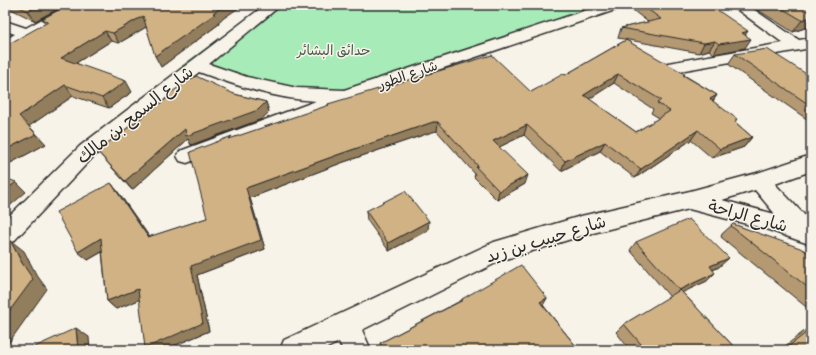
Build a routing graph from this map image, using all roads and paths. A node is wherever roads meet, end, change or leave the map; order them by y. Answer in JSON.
{"nodes":[{"id":1,"x":78,"y":5,"type":"edge"},
{"id":2,"x":274,"y":5,"type":"edge"},
{"id":3,"x":616,"y":5,"type":"edge"},
{"id":4,"x":738,"y":5,"type":"edge"},
{"id":5,"x":5,"y":26,"type":"edge"},
{"id":6,"x":27,"y":33,"type":"junction"},
{"id":7,"x":804,"y":45,"type":"edge"},
{"id":8,"x":5,"y":46,"type":"edge"},
{"id":9,"x":197,"y":65,"type":"junction"},
{"id":10,"x":668,"y":68,"type":"edge"},
{"id":11,"x":345,"y":96,"type":"junction"},
{"id":12,"x":187,"y":156,"type":"dead end"},
{"id":13,"x":811,"y":163,"type":"edge"},
{"id":14,"x":759,"y":181,"type":"junction"},
{"id":15,"x":690,"y":200,"type":"junction"},
{"id":16,"x":809,"y":234,"type":"edge"},
{"id":17,"x":5,"y":235,"type":"edge"},
{"id":18,"x":351,"y":338,"type":"edge"},
{"id":19,"x":294,"y":350,"type":"edge"}],
"edges":[{"from":1,"to":6,"type":"street"},
{"from":2,"to":9,"type":"street","name":"شارع السمح بن مالك"},
{"from":3,"to":11,"type":"street","name":"شارع الطور"},
{"from":4,"to":7,"type":"street"},
{"from":5,"to":6,"type":"street"},
{"from":6,"to":8,"type":"street"},
{"from":7,"to":10,"type":"street"},
{"from":9,"to":11,"type":"street","name":"شارع الطور"},
{"from":9,"to":17,"type":"street","name":"شارع السمح بن مالك"},
{"from":11,"to":12,"type":"street"},
{"from":13,"to":14,"type":"street","name":"شارع حبيب بن زيد"},
{"from":14,"to":15,"type":"street","name":"شارع حبيب بن زيد"},
{"from":14,"to":16,"type":"street","name":"شارع الراحة"},
{"from":15,"to":16,"type":"street","name":"شارع الراحة"},
{"from":15,"to":18,"type":"street","name":"شارع حبيب بن زيد"},
{"from":18,"to":19,"type":"street","name":"شارع حبيب بن زيد"}]}
